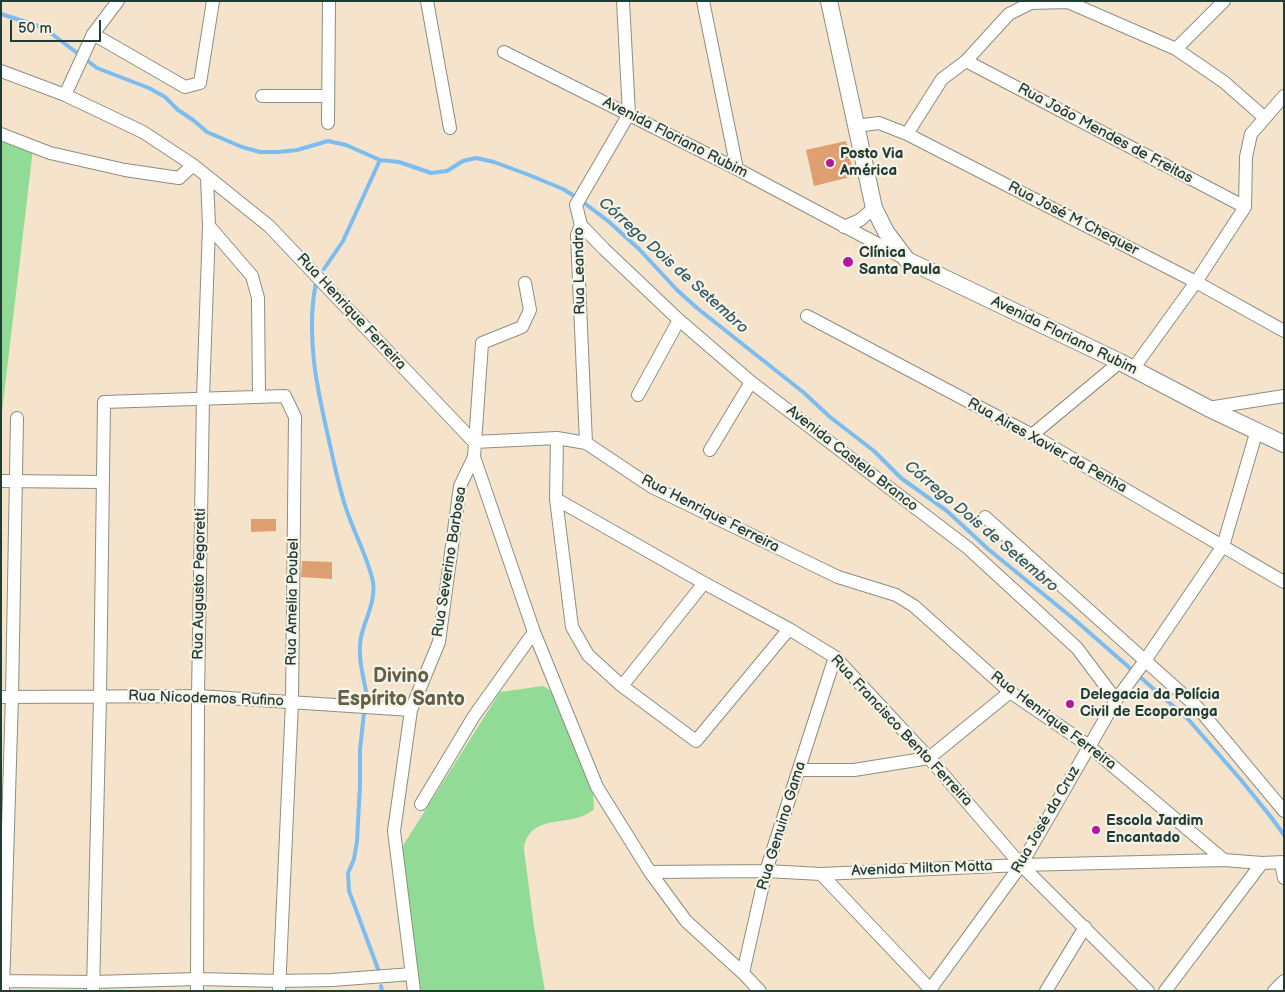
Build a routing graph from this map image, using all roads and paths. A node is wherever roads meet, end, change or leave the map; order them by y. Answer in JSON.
{"nodes":[{"id":1,"x":118,"y":1,"type":"edge"},
{"id":2,"x":213,"y":1,"type":"edge"},
{"id":3,"x":329,"y":1,"type":"edge"},
{"id":4,"x":427,"y":1,"type":"edge"},
{"id":5,"x":622,"y":1,"type":"edge"},
{"id":6,"x":702,"y":1,"type":"edge"},
{"id":7,"x":829,"y":1,"type":"edge"},
{"id":8,"x":1224,"y":1,"type":"edge"},
{"id":9,"x":1069,"y":2,"type":"edge"},
{"id":10,"x":93,"y":34,"type":"junction"},
{"id":11,"x":1176,"y":48,"type":"junction"},
{"id":12,"x":504,"y":52,"type":"dead end"},
{"id":13,"x":966,"y":61,"type":"junction"},
{"id":14,"x":1,"y":71,"type":"edge"},
{"id":15,"x":65,"y":95,"type":"junction"},
{"id":16,"x":262,"y":96,"type":"dead end"},
{"id":17,"x":328,"y":96,"type":"junction"},
{"id":18,"x":1284,"y":96,"type":"edge"},
{"id":19,"x":629,"y":114,"type":"junction"},
{"id":20,"x":1265,"y":118,"type":"junction"},
{"id":21,"x":328,"y":123,"type":"dead end"},
{"id":22,"x":856,"y":126,"type":"junction"},
{"id":23,"x":450,"y":128,"type":"dead end"},
{"id":24,"x":1,"y":134,"type":"edge"},
{"id":25,"x":907,"y":134,"type":"junction"},
{"id":26,"x":192,"y":166,"type":"junction"},
{"id":27,"x":737,"y":169,"type":"junction"},
{"id":28,"x":207,"y":178,"type":"junction"},
{"id":29,"x":1245,"y":207,"type":"junction"},
{"id":30,"x":874,"y":208,"type":"junction"},
{"id":31,"x":581,"y":225,"type":"junction"},
{"id":32,"x":209,"y":226,"type":"junction"},
{"id":33,"x":844,"y":227,"type":"junction"},
{"id":34,"x":906,"y":260,"type":"junction"},
{"id":35,"x":1196,"y":282,"type":"junction"},
{"id":36,"x":525,"y":283,"type":"dead end"},
{"id":37,"x":807,"y":316,"type":"dead end"},
{"id":38,"x":679,"y":320,"type":"junction"},
{"id":39,"x":1284,"y":331,"type":"edge"},
{"id":40,"x":1127,"y":365,"type":"junction"},
{"id":41,"x":751,"y":382,"type":"junction"},
{"id":42,"x":638,"y":395,"type":"dead end"},
{"id":43,"x":1284,"y":396,"type":"edge"},
{"id":44,"x":259,"y":397,"type":"junction"},
{"id":45,"x":203,"y":398,"type":"junction"},
{"id":46,"x":1208,"y":408,"type":"junction"},
{"id":47,"x":16,"y":418,"type":"dead end"},
{"id":48,"x":1257,"y":430,"type":"junction"},
{"id":49,"x":1032,"y":435,"type":"junction"},
{"id":50,"x":557,"y":438,"type":"junction"},
{"id":51,"x":474,"y":442,"type":"junction"},
{"id":52,"x":586,"y":443,"type":"junction"},
{"id":53,"x":1284,"y":444,"type":"edge"},
{"id":54,"x":710,"y":450,"type":"dead end"},
{"id":55,"x":474,"y":457,"type":"junction"},
{"id":56,"x":1,"y":481,"type":"edge"},
{"id":57,"x":15,"y":481,"type":"junction"},
{"id":58,"x":103,"y":482,"type":"junction"},
{"id":59,"x":556,"y":499,"type":"junction"},
{"id":60,"x":985,"y":517,"type":"dead end"},
{"id":61,"x":1224,"y":546,"type":"junction"},
{"id":62,"x":1284,"y":582,"type":"edge"},
{"id":63,"x":704,"y":583,"type":"junction"},
{"id":64,"x":789,"y":628,"type":"junction"},
{"id":65,"x":534,"y":632,"type":"junction"},
{"id":66,"x":835,"y":657,"type":"junction"},
{"id":67,"x":1144,"y":662,"type":"junction"},
{"id":68,"x":622,"y":686,"type":"junction"},
{"id":69,"x":1010,"y":692,"type":"junction"},
{"id":70,"x":7,"y":696,"type":"edge"},
{"id":71,"x":100,"y":696,"type":"junction"},
{"id":72,"x":198,"y":696,"type":"junction"},
{"id":73,"x":1116,"y":700,"type":"junction"},
{"id":74,"x":292,"y":702,"type":"junction"},
{"id":75,"x":411,"y":710,"type":"junction"},
{"id":76,"x":1090,"y":746,"type":"junction"},
{"id":77,"x":930,"y":758,"type":"junction"},
{"id":78,"x":799,"y":770,"type":"junction"},
{"id":79,"x":421,"y":804,"type":"dead end"},
{"id":80,"x":1284,"y":810,"type":"edge"},
{"id":81,"x":1224,"y":860,"type":"junction"},
{"id":82,"x":1262,"y":863,"type":"junction"},
{"id":83,"x":1283,"y":863,"type":"edge"},
{"id":84,"x":1021,"y":865,"type":"junction"},
{"id":85,"x":766,"y":871,"type":"junction"},
{"id":86,"x":650,"y":872,"type":"junction"},
{"id":87,"x":821,"y":874,"type":"junction"},
{"id":88,"x":1284,"y":878,"type":"edge"},
{"id":89,"x":1085,"y":927,"type":"junction"},
{"id":90,"x":743,"y":973,"type":"junction"},
{"id":91,"x":412,"y":974,"type":"junction"},
{"id":92,"x":1284,"y":981,"type":"edge"},
{"id":93,"x":3,"y":984,"type":"edge"},
{"id":94,"x":197,"y":985,"type":"edge"},
{"id":95,"x":332,"y":985,"type":"edge"},
{"id":96,"x":94,"y":986,"type":"edge"},
{"id":97,"x":280,"y":986,"type":"edge"},
{"id":98,"x":931,"y":990,"type":"edge"},
{"id":99,"x":414,"y":991,"type":"edge"},
{"id":100,"x":760,"y":991,"type":"edge"},
{"id":101,"x":1046,"y":991,"type":"edge"},
{"id":102,"x":1148,"y":991,"type":"edge"},
{"id":103,"x":1165,"y":991,"type":"edge"},
{"id":104,"x":1274,"y":991,"type":"edge"}],
"edges":[{"from":1,"to":10,"type":"street"},
{"from":2,"to":10,"type":"street"},
{"from":3,"to":17,"type":"street"},
{"from":4,"to":23,"type":"street"},
{"from":5,"to":19,"type":"street"},
{"from":6,"to":27,"type":"street"},
{"from":7,"to":22,"type":"main road"},
{"from":8,"to":11,"type":"street"},
{"from":9,"to":11,"type":"street"},
{"from":9,"to":13,"type":"street"},
{"from":10,"to":15,"type":"street"},
{"from":11,"to":20,"type":"street"},
{"from":12,"to":19,"type":"street","name":"Avenida Floriano Rubim"},
{"from":13,"to":25,"type":"street"},
{"from":13,"to":29,"type":"street","name":"Rua João Mendes de Freitas"},
{"from":14,"to":15,"type":"street","name":"Rua Henrique Ferreira"},
{"from":15,"to":26,"type":"street","name":"Rua Henrique Ferreira"},
{"from":16,"to":17,"type":"street"},
{"from":17,"to":21,"type":"street"},
{"from":18,"to":20,"type":"street"},
{"from":19,"to":27,"type":"street","name":"Avenida Floriano Rubim"},
{"from":19,"to":31,"type":"street","name":"Rua Leandro"},
{"from":20,"to":29,"type":"street"},
{"from":22,"to":25,"type":"street","name":"Rua José M Chequer"},
{"from":22,"to":30,"type":"main road"},
{"from":24,"to":26,"type":"street"},
{"from":25,"to":35,"type":"street","name":"Rua José M Chequer"},
{"from":26,"to":28,"type":"street","name":"Rua Henrique Ferreira"},
{"from":27,"to":33,"type":"street","name":"Avenida Floriano Rubim"},
{"from":28,"to":32,"type":"street","name":"Rua Augusto Pegoretti"},
{"from":28,"to":51,"type":"street","name":"Rua Henrique Ferreira"},
{"from":29,"to":35,"type":"street"},
{"from":30,"to":33,"type":"street"},
{"from":30,"to":34,"type":"main road"},
{"from":31,"to":38,"type":"street","name":"Avenida Castelo Branco"},
{"from":31,"to":52,"type":"street","name":"Rua Leandro"},
{"from":32,"to":44,"type":"street"},
{"from":32,"to":45,"type":"street","name":"Rua Augusto Pegoretti"},
{"from":33,"to":34,"type":"street","name":"Avenida Floriano Rubim"},
{"from":34,"to":40,"type":"main road","name":"Avenida Floriano Rubim"},
{"from":35,"to":39,"type":"street","name":"Rua José M Chequer"},
{"from":35,"to":40,"type":"street"},
{"from":36,"to":51,"type":"street"},
{"from":37,"to":49,"type":"street","name":"Rua Aires Xavier da Penha"},
{"from":38,"to":41,"type":"street","name":"Avenida Castelo Branco"},
{"from":38,"to":42,"type":"street"},
{"from":40,"to":46,"type":"main road","name":"Avenida Floriano Rubim"},
{"from":40,"to":49,"type":"street"},
{"from":41,"to":54,"type":"street"},
{"from":41,"to":73,"type":"street","name":"Avenida Castelo Branco"},
{"from":43,"to":46,"type":"street"},
{"from":44,"to":45,"type":"street","name":"Rua Amelia Poubel"},
{"from":44,"to":74,"type":"street","name":"Rua Amelia Poubel"},
{"from":45,"to":58,"type":"street","name":"Rua Amelia Poubel"},
{"from":45,"to":72,"type":"street","name":"Rua Augusto Pegoretti"},
{"from":46,"to":48,"type":"main road","name":"Avenida Floriano Rubim"},
{"from":47,"to":57,"type":"street"},
{"from":48,"to":53,"type":"main road","name":"Avenida Floriano Rubim"},
{"from":48,"to":61,"type":"street","name":"Rua José da Cruz"},
{"from":49,"to":61,"type":"street","name":"Rua Aires Xavier da Penha"},
{"from":50,"to":51,"type":"street","name":"Rua Henrique Ferreira"},
{"from":50,"to":52,"type":"street","name":"Rua Henrique Ferreira"},
{"from":50,"to":59,"type":"street"},
{"from":51,"to":55,"type":"street"},
{"from":52,"to":69,"type":"street","name":"Rua Henrique Ferreira"},
{"from":55,"to":65,"type":"street"},
{"from":55,"to":75,"type":"street","name":"Rua Severino Barbosa"},
{"from":56,"to":57,"type":"street"},
{"from":57,"to":58,"type":"street"},
{"from":57,"to":70,"type":"street"},
{"from":58,"to":71,"type":"street"},
{"from":59,"to":63,"type":"street","name":"Rua Francisco Bento Ferreira"},
{"from":59,"to":68,"type":"street"},
{"from":60,"to":67,"type":"street"},
{"from":61,"to":62,"type":"street","name":"Rua Aires Xavier da Penha"},
{"from":61,"to":67,"type":"street","name":"Rua José da Cruz"},
{"from":63,"to":64,"type":"street","name":"Rua Francisco Bento Ferreira"},
{"from":63,"to":68,"type":"street"},
{"from":64,"to":66,"type":"street","name":"Rua Francisco Bento Ferreira"},
{"from":64,"to":68,"type":"street"},
{"from":65,"to":79,"type":"street"},
{"from":65,"to":86,"type":"street"},
{"from":66,"to":77,"type":"street","name":"Rua Francisco Bento Ferreira"},
{"from":66,"to":78,"type":"street","name":"Rua Genuino Gama"},
{"from":67,"to":73,"type":"street","name":"Rua José da Cruz"},
{"from":67,"to":80,"type":"street"},
{"from":69,"to":76,"type":"street","name":"Rua Henrique Ferreira"},
{"from":69,"to":77,"type":"street"},
{"from":70,"to":71,"type":"street","name":"Rua Nicodemos Rufino"},
{"from":70,"to":93,"type":"street"},
{"from":71,"to":72,"type":"street","name":"Rua Nicodemos Rufino"},
{"from":71,"to":96,"type":"street"},
{"from":72,"to":74,"type":"street","name":"Rua Nicodemos Rufino"},
{"from":72,"to":94,"type":"street","name":"Rua Augusto Pegoretti"},
{"from":73,"to":76,"type":"street","name":"Rua José da Cruz"},
{"from":74,"to":75,"type":"street","name":"Rua Nicodemos Rufino"},
{"from":74,"to":97,"type":"street","name":"Rua Amelia Poubel"},
{"from":75,"to":91,"type":"street","name":"Rua Severino Barbosa"},
{"from":76,"to":81,"type":"street","name":"Rua Henrique Ferreira"},
{"from":76,"to":84,"type":"street","name":"Rua José da Cruz"},
{"from":77,"to":78,"type":"street"},
{"from":77,"to":84,"type":"street","name":"Rua Francisco Bento Ferreira"},
{"from":78,"to":85,"type":"street","name":"Rua Genuino Gama"},
{"from":81,"to":82,"type":"street","name":"Avenida Milton Motta"},
{"from":81,"to":84,"type":"street","name":"Avenida Milton Motta"},
{"from":82,"to":83,"type":"street","name":"Avenida Milton Motta"},
{"from":82,"to":103,"type":"street"},
{"from":83,"to":88,"type":"street"},
{"from":84,"to":87,"type":"street","name":"Avenida Milton Motta"},
{"from":84,"to":89,"type":"street","name":"Rua Francisco Bento Ferreira"},
{"from":84,"to":98,"type":"street","name":"Rua José da Cruz"},
{"from":85,"to":86,"type":"street","name":"Avenida Milton Motta"},
{"from":85,"to":87,"type":"street","name":"Avenida Milton Motta"},
{"from":85,"to":90,"type":"street","name":"Rua Genuino Gama"},
{"from":86,"to":90,"type":"street"},
{"from":87,"to":98,"type":"street"},
{"from":89,"to":101,"type":"street"},
{"from":89,"to":102,"type":"street","name":"Rua Francisco Bento Ferreira"},
{"from":90,"to":100,"type":"street"},
{"from":91,"to":95,"type":"street"},
{"from":91,"to":99,"type":"street","name":"Rua Severino Barbosa"},
{"from":92,"to":104,"type":"street"},
{"from":93,"to":96,"type":"street"},
{"from":94,"to":96,"type":"street"},
{"from":94,"to":97,"type":"street"},
{"from":95,"to":97,"type":"street"}]}
